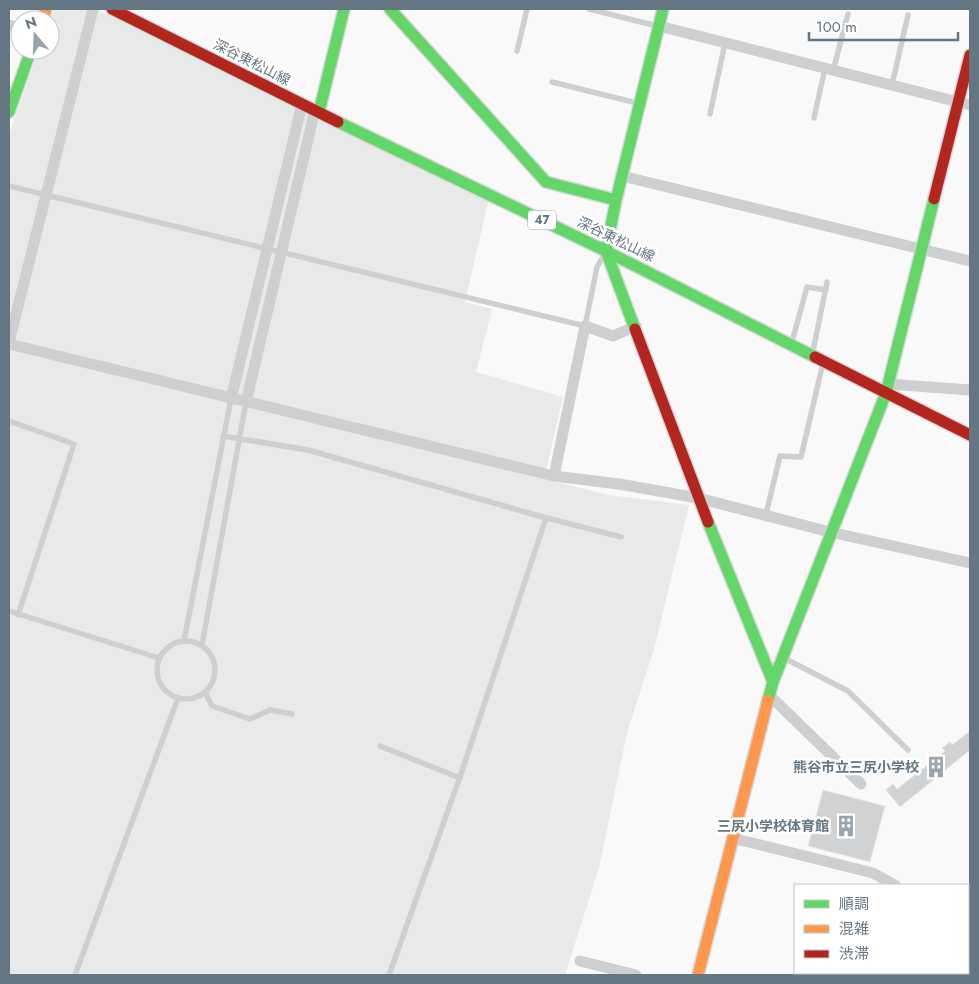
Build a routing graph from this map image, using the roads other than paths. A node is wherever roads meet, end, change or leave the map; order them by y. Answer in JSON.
{"nodes":[{"id":1,"x":93,"y":9,"type":"edge"},
{"id":2,"x":112,"y":9,"type":"edge"},
{"id":3,"x":344,"y":9,"type":"edge"},
{"id":4,"x":390,"y":9,"type":"edge"},
{"id":5,"x":527,"y":9,"type":"edge"},
{"id":6,"x":589,"y":9,"type":"edge"},
{"id":7,"x":663,"y":9,"type":"edge"},
{"id":8,"x":848,"y":14,"type":"dead end"},
{"id":9,"x":908,"y":15,"type":"dead end"},
{"id":10,"x":659,"y":26,"type":"junction"},
{"id":11,"x":724,"y":43,"type":"junction"},
{"id":12,"x":517,"y":51,"type":"dead end"},
{"id":13,"x":970,"y":55,"type":"edge"},
{"id":14,"x":27,"y":60,"type":"edge"},
{"id":15,"x":829,"y":69,"type":"junction"},
{"id":16,"x":552,"y":82,"type":"dead end"},
{"id":17,"x":892,"y":85,"type":"junction"},
{"id":18,"x":958,"y":102,"type":"junction"},
{"id":19,"x":302,"y":104,"type":"junction"},
{"id":20,"x":640,"y":104,"type":"junction"},
{"id":21,"x":970,"y":105,"type":"edge"},
{"id":22,"x":317,"y":111,"type":"junction"},
{"id":23,"x":9,"y":112,"type":"edge"},
{"id":24,"x":710,"y":114,"type":"dead end"},
{"id":25,"x":814,"y":118,"type":"dead end"},
{"id":26,"x":622,"y":176,"type":"junction"},
{"id":27,"x":9,"y":186,"type":"edge"},
{"id":28,"x":45,"y":194,"type":"junction"},
{"id":29,"x":616,"y":200,"type":"junction"},
{"id":30,"x":267,"y":249,"type":"junction"},
{"id":31,"x":922,"y":250,"type":"junction"},
{"id":32,"x":606,"y":251,"type":"junction"},
{"id":33,"x":282,"y":253,"type":"junction"},
{"id":34,"x":970,"y":261,"type":"edge"},
{"id":35,"x":828,"y":282,"type":"dead end"},
{"id":36,"x":826,"y":290,"type":"junction"},
{"id":37,"x":585,"y":326,"type":"junction"},
{"id":38,"x":636,"y":326,"type":"junction"},
{"id":39,"x":9,"y":343,"type":"edge"},
{"id":40,"x":791,"y":345,"type":"junction"},
{"id":41,"x":812,"y":356,"type":"junction"},
{"id":42,"x":823,"y":361,"type":"junction"},
{"id":43,"x":887,"y":389,"type":"junction"},
{"id":44,"x":970,"y":390,"type":"edge"},
{"id":45,"x":231,"y":399,"type":"junction"},
{"id":46,"x":246,"y":402,"type":"junction"},
{"id":47,"x":9,"y":421,"type":"edge"},
{"id":48,"x":970,"y":434,"type":"edge"},
{"id":49,"x":222,"y":436,"type":"junction"},
{"id":50,"x":239,"y":439,"type":"junction"},
{"id":51,"x":554,"y":476,"type":"junction"},
{"id":52,"x":698,"y":498,"type":"junction"},
{"id":53,"x":766,"y":514,"type":"junction"},
{"id":54,"x":546,"y":518,"type":"junction"},
{"id":55,"x":830,"y":532,"type":"junction"},
{"id":56,"x":621,"y":537,"type":"dead end"},
{"id":57,"x":970,"y":563,"type":"edge"},
{"id":58,"x":9,"y":611,"type":"edge"},
{"id":59,"x":18,"y":615,"type":"junction"},
{"id":60,"x":184,"y":641,"type":"junction"},
{"id":61,"x":202,"y":645,"type":"junction"},
{"id":62,"x":782,"y":657,"type":"junction"},
{"id":63,"x":160,"y":658,"type":"junction"},
{"id":64,"x":773,"y":682,"type":"junction"},
{"id":65,"x":205,"y":692,"type":"junction"},
{"id":66,"x":769,"y":695,"type":"junction"},
{"id":67,"x":178,"y":698,"type":"junction"},
{"id":68,"x":292,"y":714,"type":"dead end"},
{"id":69,"x":380,"y":746,"type":"dead end"},
{"id":70,"x":908,"y":750,"type":"dead end"},
{"id":71,"x":460,"y":778,"type":"junction"},
{"id":72,"x":862,"y":784,"type":"dead end"},
{"id":73,"x":732,"y":838,"type":"junction"},
{"id":74,"x":893,"y":884,"type":"edge"},
{"id":75,"x":580,"y":961,"type":"dead end"},
{"id":76,"x":970,"y":970,"type":"edge"},
{"id":77,"x":75,"y":975,"type":"edge"},
{"id":78,"x":389,"y":975,"type":"edge"},
{"id":79,"x":636,"y":975,"type":"edge"},
{"id":80,"x":698,"y":975,"type":"edge"},
{"id":81,"x":969,"y":975,"type":"edge"}],
"edges":[{"from":1,"to":28,"type":"street"},
{"from":2,"to":19,"type":"street","name":"深谷東松山線","number":"47"},
{"from":3,"to":22,"type":"street"},
{"from":4,"to":29,"type":"street"},
{"from":5,"to":12,"type":"lane"},
{"from":6,"to":10,"type":"lane"},
{"from":7,"to":10,"type":"street"},
{"from":8,"to":15,"type":"lane"},
{"from":9,"to":17,"type":"lane"},
{"from":10,"to":11,"type":"street"},
{"from":10,"to":20,"type":"street"},
{"from":11,"to":15,"type":"street"},
{"from":11,"to":24,"type":"lane"},
{"from":13,"to":18,"type":"street"},
{"from":14,"to":23,"type":"street"},
{"from":15,"to":17,"type":"street"},
{"from":15,"to":25,"type":"lane"},
{"from":16,"to":20,"type":"lane"},
{"from":17,"to":18,"type":"street"},
{"from":18,"to":21,"type":"street"},
{"from":18,"to":31,"type":"street"},
{"from":19,"to":22,"type":"street","name":"深谷東松山線","number":"47"},
{"from":19,"to":30,"type":"street"},
{"from":20,"to":26,"type":"street"},
{"from":22,"to":32,"type":"street","name":"深谷東松山線","number":"47"},
{"from":22,"to":33,"type":"street"},
{"from":26,"to":29,"type":"street"},
{"from":26,"to":31,"type":"street"},
{"from":27,"to":28,"type":"lane"},
{"from":28,"to":30,"type":"lane"},
{"from":28,"to":39,"type":"street"},
{"from":29,"to":32,"type":"street"},
{"from":30,"to":33,"type":"lane"},
{"from":30,"to":45,"type":"street"},
{"from":31,"to":34,"type":"street"},
{"from":31,"to":43,"type":"street"},
{"from":32,"to":37,"type":"lane"},
{"from":32,"to":38,"type":"street"},
{"from":32,"to":40,"type":"street","name":"深谷東松山線","number":"47"},
{"from":33,"to":37,"type":"lane"},
{"from":33,"to":46,"type":"street"},
{"from":35,"to":36,"type":"lane"},
{"from":36,"to":40,"type":"lane"},
{"from":36,"to":41,"type":"lane"},
{"from":37,"to":38,"type":"street"},
{"from":37,"to":51,"type":"street"},
{"from":38,"to":52,"type":"street"},
{"from":39,"to":45,"type":"street"},
{"from":40,"to":41,"type":"street","name":"深谷東松山線","number":"47"},
{"from":41,"to":42,"type":"street","name":"深谷東松山線","number":"47"},
{"from":42,"to":43,"type":"street","name":"深谷東松山線","number":"47"},
{"from":42,"to":53,"type":"lane"},
{"from":43,"to":44,"type":"street"},
{"from":43,"to":48,"type":"street","name":"深谷東松山線","number":"47"},
{"from":43,"to":55,"type":"street"},
{"from":45,"to":46,"type":"street"},
{"from":45,"to":49,"type":"lane"},
{"from":46,"to":50,"type":"lane"},
{"from":46,"to":51,"type":"street"},
{"from":47,"to":59,"type":"lane"},
{"from":49,"to":50,"type":"lane"},
{"from":49,"to":60,"type":"lane"},
{"from":50,"to":54,"type":"lane"},
{"from":50,"to":61,"type":"lane"},
{"from":51,"to":52,"type":"street"},
{"from":52,"to":53,"type":"street"},
{"from":52,"to":64,"type":"street"},
{"from":53,"to":55,"type":"street"},
{"from":54,"to":56,"type":"lane"},
{"from":54,"to":71,"type":"lane"},
{"from":55,"to":57,"type":"street"},
{"from":55,"to":62,"type":"street"},
{"from":58,"to":59,"type":"lane"},
{"from":59,"to":63,"type":"lane"},
{"from":60,"to":61,"type":"lane"},
{"from":60,"to":63,"type":"lane"},
{"from":61,"to":65,"type":"lane"},
{"from":62,"to":64,"type":"street"},
{"from":62,"to":70,"type":"lane"},
{"from":63,"to":67,"type":"lane"},
{"from":64,"to":66,"type":"street"},
{"from":65,"to":67,"type":"lane"},
{"from":65,"to":68,"type":"lane"},
{"from":66,"to":72,"type":"street"},
{"from":66,"to":73,"type":"street"},
{"from":67,"to":77,"type":"lane"},
{"from":69,"to":71,"type":"lane"},
{"from":71,"to":78,"type":"lane"},
{"from":73,"to":74,"type":"street"},
{"from":73,"to":80,"type":"street"},
{"from":75,"to":79,"type":"street"},
{"from":76,"to":81,"type":"street"}]}
